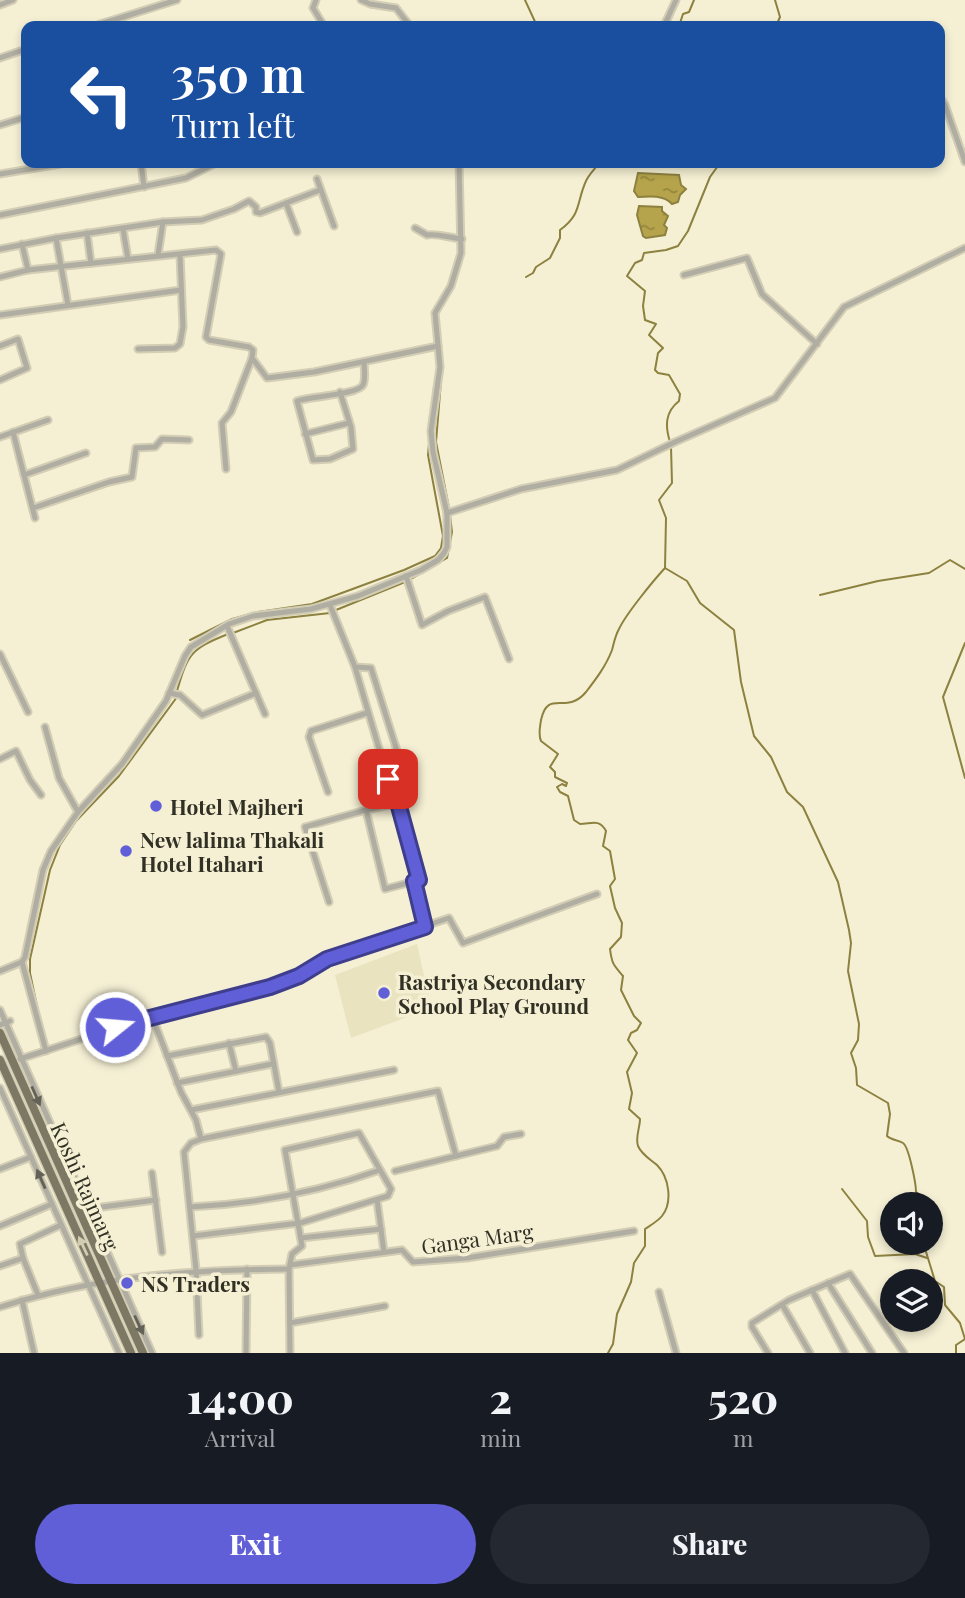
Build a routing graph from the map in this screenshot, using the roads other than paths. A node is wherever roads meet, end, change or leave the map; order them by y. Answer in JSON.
{"nodes":[{"id":1,"x":13,"y":0,"type":"edge"},
{"id":2,"x":177,"y":0,"type":"edge"},
{"id":3,"x":316,"y":0,"type":"edge"},
{"id":4,"x":361,"y":0,"type":"edge"},
{"id":5,"x":676,"y":0,"type":"edge"},
{"id":6,"x":0,"y":5,"type":"edge"},
{"id":7,"x":109,"y":21,"type":"edge"},
{"id":8,"x":321,"y":21,"type":"edge"},
{"id":9,"x":406,"y":21,"type":"edge"},
{"id":10,"x":666,"y":21,"type":"edge"},
{"id":11,"x":21,"y":51,"type":"edge"},
{"id":12,"x":0,"y":58,"type":"edge"},
{"id":13,"x":945,"y":105,"type":"edge"},
{"id":14,"x":21,"y":119,"type":"edge"},
{"id":15,"x":0,"y":125,"type":"edge"},
{"id":16,"x":965,"y":162,"type":"edge"},
{"id":17,"x":36,"y":168,"type":"edge"},
{"id":18,"x":142,"y":168,"type":"edge"},
{"id":19,"x":206,"y":168,"type":"edge"},
{"id":20,"x":459,"y":168,"type":"edge"},
{"id":21,"x":0,"y":174,"type":"edge"},
{"id":22,"x":317,"y":179,"type":"dead end"},
{"id":23,"x":144,"y":187,"type":"junction"},
{"id":24,"x":320,"y":190,"type":"junction"},
{"id":25,"x":286,"y":203,"type":"junction"},
{"id":26,"x":0,"y":215,"type":"edge"},
{"id":27,"x":163,"y":222,"type":"junction"},
{"id":28,"x":334,"y":226,"type":"dead end"},
{"id":29,"x":415,"y":228,"type":"dead end"},
{"id":30,"x":123,"y":229,"type":"junction"},
{"id":31,"x":297,"y":232,"type":"dead end"},
{"id":32,"x":87,"y":233,"type":"junction"},
{"id":33,"x":56,"y":238,"type":"junction"},
{"id":34,"x":462,"y":239,"type":"junction"},
{"id":35,"x":22,"y":244,"type":"junction"},
{"id":36,"x":965,"y":248,"type":"edge"},
{"id":37,"x":0,"y":249,"type":"edge"},
{"id":38,"x":158,"y":255,"type":"junction"},
{"id":39,"x":180,"y":255,"type":"junction"},
{"id":40,"x":128,"y":259,"type":"junction"},
{"id":41,"x":91,"y":263,"type":"junction"},
{"id":42,"x":62,"y":266,"type":"junction"},
{"id":43,"x":27,"y":270,"type":"junction"},
{"id":44,"x":684,"y":275,"type":"dead end"},
{"id":45,"x":0,"y":277,"type":"edge"},
{"id":46,"x":181,"y":290,"type":"junction"},
{"id":47,"x":68,"y":306,"type":"junction"},
{"id":48,"x":0,"y":315,"type":"edge"},
{"id":49,"x":817,"y":344,"type":"junction"},
{"id":50,"x":0,"y":346,"type":"edge"},
{"id":51,"x":438,"y":346,"type":"junction"},
{"id":52,"x":138,"y":349,"type":"dead end"},
{"id":53,"x":252,"y":358,"type":"junction"},
{"id":54,"x":364,"y":362,"type":"junction"},
{"id":55,"x":0,"y":380,"type":"edge"},
{"id":56,"x":340,"y":392,"type":"junction"},
{"id":57,"x":48,"y":420,"type":"dead end"},
{"id":58,"x":349,"y":423,"type":"junction"},
{"id":59,"x":13,"y":432,"type":"junction"},
{"id":60,"x":305,"y":434,"type":"junction"},
{"id":61,"x":0,"y":437,"type":"edge"},
{"id":62,"x":189,"y":440,"type":"dead end"},
{"id":63,"x":86,"y":453,"type":"dead end"},
{"id":64,"x":226,"y":469,"type":"dead end"},
{"id":65,"x":24,"y":475,"type":"junction"},
{"id":66,"x":33,"y":508,"type":"junction"},
{"id":67,"x":447,"y":513,"type":"junction"},
{"id":68,"x":35,"y":518,"type":"dead end"},
{"id":69,"x":406,"y":576,"type":"junction"},
{"id":70,"x":330,"y":605,"type":"junction"},
{"id":71,"x":227,"y":626,"type":"junction"},
{"id":72,"x":0,"y":654,"type":"edge"},
{"id":73,"x":509,"y":659,"type":"dead end"},
{"id":74,"x":355,"y":667,"type":"junction"},
{"id":75,"x":169,"y":693,"type":"junction"},
{"id":76,"x":256,"y":693,"type":"junction"},
{"id":77,"x":28,"y":712,"type":"dead end"},
{"id":78,"x":367,"y":713,"type":"junction"},
{"id":79,"x":265,"y":714,"type":"dead end"},
{"id":80,"x":45,"y":727,"type":"dead end"},
{"id":81,"x":0,"y":759,"type":"edge"},
{"id":82,"x":388,"y":779,"type":"junction"},
{"id":83,"x":328,"y":792,"type":"dead end"},
{"id":84,"x":41,"y":795,"type":"dead end"},
{"id":85,"x":398,"y":803,"type":"junction"},
{"id":86,"x":366,"y":810,"type":"junction"},
{"id":87,"x":78,"y":812,"type":"junction"},
{"id":88,"x":414,"y":881,"type":"junction"},
{"id":89,"x":597,"y":894,"type":"dead end"},
{"id":90,"x":328,"y":902,"type":"dead end"},
{"id":91,"x":425,"y":927,"type":"junction"},
{"id":92,"x":22,"y":962,"type":"junction"},
{"id":93,"x":0,"y":971,"type":"edge"},
{"id":94,"x":0,"y":1010,"type":"edge"},
{"id":95,"x":152,"y":1016,"type":"junction"},
{"id":96,"x":5,"y":1023,"type":"edge"},
{"id":97,"x":0,"y":1033,"type":"edge"},
{"id":98,"x":229,"y":1043,"type":"junction"},
{"id":99,"x":46,"y":1051,"type":"junction"},
{"id":100,"x":167,"y":1056,"type":"junction"},
{"id":101,"x":20,"y":1059,"type":"junction"},
{"id":102,"x":0,"y":1060,"type":"edge"},
{"id":103,"x":272,"y":1063,"type":"junction"},
{"id":104,"x":394,"y":1070,"type":"dead end"},
{"id":105,"x":236,"y":1071,"type":"junction"},
{"id":106,"x":177,"y":1083,"type":"junction"},
{"id":107,"x":0,"y":1088,"type":"edge"},
{"id":108,"x":279,"y":1092,"type":"junction"},
{"id":109,"x":191,"y":1110,"type":"junction"},
{"id":110,"x":521,"y":1134,"type":"dead end"},
{"id":111,"x":201,"y":1139,"type":"junction"},
{"id":112,"x":456,"y":1156,"type":"junction"},
{"id":113,"x":31,"y":1157,"type":"junction"},
{"id":114,"x":0,"y":1169,"type":"edge"},
{"id":115,"x":380,"y":1170,"type":"junction"},
{"id":116,"x":395,"y":1171,"type":"dead end"},
{"id":117,"x":152,"y":1173,"type":"dead end"},
{"id":118,"x":294,"y":1194,"type":"junction"},
{"id":119,"x":156,"y":1200,"type":"junction"},
{"id":120,"x":377,"y":1200,"type":"junction"},
{"id":121,"x":52,"y":1205,"type":"junction"},
{"id":122,"x":190,"y":1207,"type":"junction"},
{"id":123,"x":87,"y":1209,"type":"junction"},
{"id":124,"x":300,"y":1223,"type":"junction"},
{"id":125,"x":61,"y":1225,"type":"junction"},
{"id":126,"x":0,"y":1226,"type":"edge"},
{"id":127,"x":381,"y":1229,"type":"junction"},
{"id":128,"x":634,"y":1231,"type":"dead end"},
{"id":129,"x":192,"y":1236,"type":"junction"},
{"id":130,"x":301,"y":1238,"type":"junction"},
{"id":131,"x":162,"y":1252,"type":"dead end"},
{"id":132,"x":384,"y":1252,"type":"junction"},
{"id":133,"x":23,"y":1258,"type":"junction"},
{"id":134,"x":0,"y":1266,"type":"edge"},
{"id":135,"x":290,"y":1267,"type":"junction"},
{"id":136,"x":247,"y":1269,"type":"junction"},
{"id":137,"x":196,"y":1270,"type":"junction"},
{"id":138,"x":114,"y":1280,"type":"junction"},
{"id":139,"x":100,"y":1282,"type":"junction"},
{"id":140,"x":828,"y":1283,"type":"junction"},
{"id":141,"x":88,"y":1284,"type":"junction"},
{"id":142,"x":813,"y":1290,"type":"junction"},
{"id":143,"x":659,"y":1292,"type":"dead end"},
{"id":144,"x":38,"y":1295,"type":"junction"},
{"id":145,"x":22,"y":1300,"type":"junction"},
{"id":146,"x":385,"y":1306,"type":"dead end"},
{"id":147,"x":783,"y":1306,"type":"junction"},
{"id":148,"x":0,"y":1307,"type":"edge"},
{"id":149,"x":290,"y":1324,"type":"junction"},
{"id":150,"x":199,"y":1335,"type":"dead end"},
{"id":151,"x":34,"y":1353,"type":"edge"},
{"id":152,"x":119,"y":1353,"type":"edge"},
{"id":153,"x":131,"y":1353,"type":"edge"},
{"id":154,"x":142,"y":1353,"type":"edge"},
{"id":155,"x":152,"y":1353,"type":"edge"},
{"id":156,"x":246,"y":1353,"type":"edge"},
{"id":157,"x":290,"y":1353,"type":"edge"},
{"id":158,"x":676,"y":1353,"type":"edge"},
{"id":159,"x":768,"y":1353,"type":"edge"},
{"id":160,"x":810,"y":1353,"type":"edge"},
{"id":161,"x":845,"y":1353,"type":"edge"},
{"id":162,"x":872,"y":1353,"type":"edge"},
{"id":163,"x":904,"y":1353,"type":"edge"}],
"edges":[{"from":1,"to":6,"type":"street"},
{"from":2,"to":7,"type":"street"},
{"from":3,"to":8,"type":"street"},
{"from":4,"to":9,"type":"street"},
{"from":5,"to":10,"type":"street"},
{"from":11,"to":12,"type":"street"},
{"from":13,"to":16,"type":"street"},
{"from":14,"to":15,"type":"street"},
{"from":17,"to":21,"type":"street"},
{"from":18,"to":23,"type":"street"},
{"from":19,"to":23,"type":"street"},
{"from":20,"to":34,"type":"street"},
{"from":22,"to":24,"type":"street"},
{"from":23,"to":26,"type":"street"},
{"from":24,"to":25,"type":"street"},
{"from":24,"to":28,"type":"street"},
{"from":25,"to":27,"type":"street"},
{"from":25,"to":31,"type":"street"},
{"from":27,"to":30,"type":"street"},
{"from":27,"to":38,"type":"street"},
{"from":29,"to":34,"type":"street"},
{"from":30,"to":32,"type":"street"},
{"from":30,"to":40,"type":"street"},
{"from":32,"to":33,"type":"street"},
{"from":32,"to":41,"type":"street"},
{"from":33,"to":35,"type":"street"},
{"from":33,"to":42,"type":"street"},
{"from":34,"to":51,"type":"street"},
{"from":35,"to":37,"type":"street"},
{"from":35,"to":43,"type":"street"},
{"from":36,"to":49,"type":"street"},
{"from":38,"to":39,"type":"street"},
{"from":38,"to":40,"type":"street"},
{"from":39,"to":46,"type":"street"},
{"from":39,"to":53,"type":"street"},
{"from":40,"to":41,"type":"street"},
{"from":41,"to":42,"type":"street"},
{"from":42,"to":43,"type":"street"},
{"from":42,"to":47,"type":"street"},
{"from":43,"to":45,"type":"street"},
{"from":44,"to":49,"type":"street"},
{"from":46,"to":47,"type":"street"},
{"from":46,"to":52,"type":"street"},
{"from":47,"to":48,"type":"street"},
{"from":49,"to":67,"type":"street"},
{"from":50,"to":55,"type":"street"},
{"from":51,"to":54,"type":"street"},
{"from":51,"to":67,"type":"street"},
{"from":53,"to":54,"type":"street"},
{"from":53,"to":64,"type":"street"},
{"from":54,"to":56,"type":"street"},
{"from":56,"to":58,"type":"street"},
{"from":56,"to":60,"type":"street"},
{"from":57,"to":59,"type":"street"},
{"from":58,"to":60,"type":"street"},
{"from":58,"to":60,"type":"street"},
{"from":59,"to":61,"type":"street"},
{"from":59,"to":65,"type":"street"},
{"from":62,"to":66,"type":"street"},
{"from":63,"to":65,"type":"street"},
{"from":65,"to":66,"type":"street"},
{"from":66,"to":68,"type":"street"},
{"from":67,"to":69,"type":"street"},
{"from":69,"to":70,"type":"street"},
{"from":69,"to":73,"type":"street"},
{"from":70,"to":71,"type":"street"},
{"from":70,"to":74,"type":"street"},
{"from":71,"to":75,"type":"street"},
{"from":71,"to":76,"type":"street"},
{"from":72,"to":77,"type":"street"},
{"from":74,"to":78,"type":"street"},
{"from":74,"to":82,"type":"street"},
{"from":75,"to":76,"type":"street"},
{"from":75,"to":87,"type":"street"},
{"from":76,"to":79,"type":"street"},
{"from":78,"to":82,"type":"street"},
{"from":78,"to":83,"type":"street"},
{"from":80,"to":87,"type":"street"},
{"from":81,"to":84,"type":"street"},
{"from":82,"to":85,"type":"street"},
{"from":85,"to":86,"type":"street"},
{"from":85,"to":88,"type":"street"},
{"from":86,"to":88,"type":"street"},
{"from":86,"to":90,"type":"street"},
{"from":87,"to":92,"type":"street"},
{"from":88,"to":91,"type":"street"},
{"from":89,"to":91,"type":"street"},
{"from":91,"to":95,"type":"street"},
{"from":92,"to":93,"type":"street"},
{"from":92,"to":99,"type":"street"},
{"from":94,"to":96,"type":"street"},
{"from":95,"to":99,"type":"street"},
{"from":95,"to":100,"type":"street"},
{"from":96,"to":101,"type":"street"},
{"from":97,"to":138,"type":"main road","name":"Koshi Rajmarg"},
{"from":98,"to":100,"type":"street"},
{"from":98,"to":103,"type":"street"},
{"from":98,"to":105,"type":"street"},
{"from":99,"to":101,"type":"street"},
{"from":100,"to":106,"type":"street"},
{"from":101,"to":123,"type":"street","one_way":true},
{"from":139,"to":102,"type":"main road","name":"Koshi Rajmarg","one_way":true},
{"from":103,"to":105,"type":"street"},
{"from":103,"to":108,"type":"street"},
{"from":104,"to":108,"type":"street"},
{"from":105,"to":106,"type":"street"},
{"from":106,"to":109,"type":"street"},
{"from":107,"to":113,"type":"street"},
{"from":108,"to":109,"type":"street"},
{"from":109,"to":111,"type":"street"},
{"from":110,"to":112,"type":"street"},
{"from":111,"to":112,"type":"street"},
{"from":111,"to":122,"type":"street"},
{"from":112,"to":116,"type":"street"},
{"from":113,"to":114,"type":"street"},
{"from":121,"to":113,"type":"street","one_way":true},
{"from":115,"to":118,"type":"street"},
{"from":115,"to":118,"type":"street"},
{"from":115,"to":120,"type":"street"},
{"from":117,"to":119,"type":"street"},
{"from":118,"to":122,"type":"street"},
{"from":118,"to":124,"type":"street"},
{"from":119,"to":123,"type":"street"},
{"from":119,"to":131,"type":"street"},
{"from":120,"to":124,"type":"street"},
{"from":120,"to":127,"type":"street"},
{"from":121,"to":125,"type":"street"},
{"from":121,"to":126,"type":"street"},
{"from":122,"to":129,"type":"street"},
{"from":123,"to":138,"type":"street"},
{"from":124,"to":129,"type":"street"},
{"from":124,"to":130,"type":"street"},
{"from":125,"to":133,"type":"street"},
{"from":125,"to":141,"type":"street"},
{"from":127,"to":130,"type":"street"},
{"from":127,"to":132,"type":"street"},
{"from":128,"to":132,"type":"street","name":"Ganga Marg"},
{"from":129,"to":137,"type":"street"},
{"from":130,"to":135,"type":"street"},
{"from":132,"to":135,"type":"street","name":"Ganga Marg"},
{"from":133,"to":134,"type":"street"},
{"from":133,"to":144,"type":"street"},
{"from":135,"to":136,"type":"street","name":"Ganga Marg"},
{"from":135,"to":149,"type":"street"},
{"from":136,"to":137,"type":"street","name":"Ganga Marg"},
{"from":136,"to":156,"type":"street"},
{"from":137,"to":138,"type":"street","name":"Ganga Marg"},
{"from":137,"to":150,"type":"street"},
{"from":138,"to":139,"type":"street","name":"Ganga Marg"},
{"from":138,"to":154,"type":"main road","name":"Koshi Rajmarg"},
{"from":138,"to":155,"type":"street","one_way":true},
{"from":139,"to":141,"type":"street","name":"Ganga Marg"},
{"from":139,"to":153,"type":"main road","name":"Koshi Rajmarg"},
{"from":140,"to":142,"type":"street"},
{"from":140,"to":162,"type":"street"},
{"from":140,"to":163,"type":"street"},
{"from":141,"to":144,"type":"street","name":"Ganga Marg"},
{"from":141,"to":152,"type":"street"},
{"from":142,"to":147,"type":"street"},
{"from":142,"to":161,"type":"street"},
{"from":143,"to":158,"type":"street"},
{"from":144,"to":145,"type":"street","name":"Ganga Marg"},
{"from":145,"to":148,"type":"street","name":"Ganga Marg"},
{"from":145,"to":151,"type":"street"},
{"from":146,"to":149,"type":"street"},
{"from":147,"to":159,"type":"street"},
{"from":147,"to":160,"type":"street"},
{"from":149,"to":157,"type":"street"}]}
